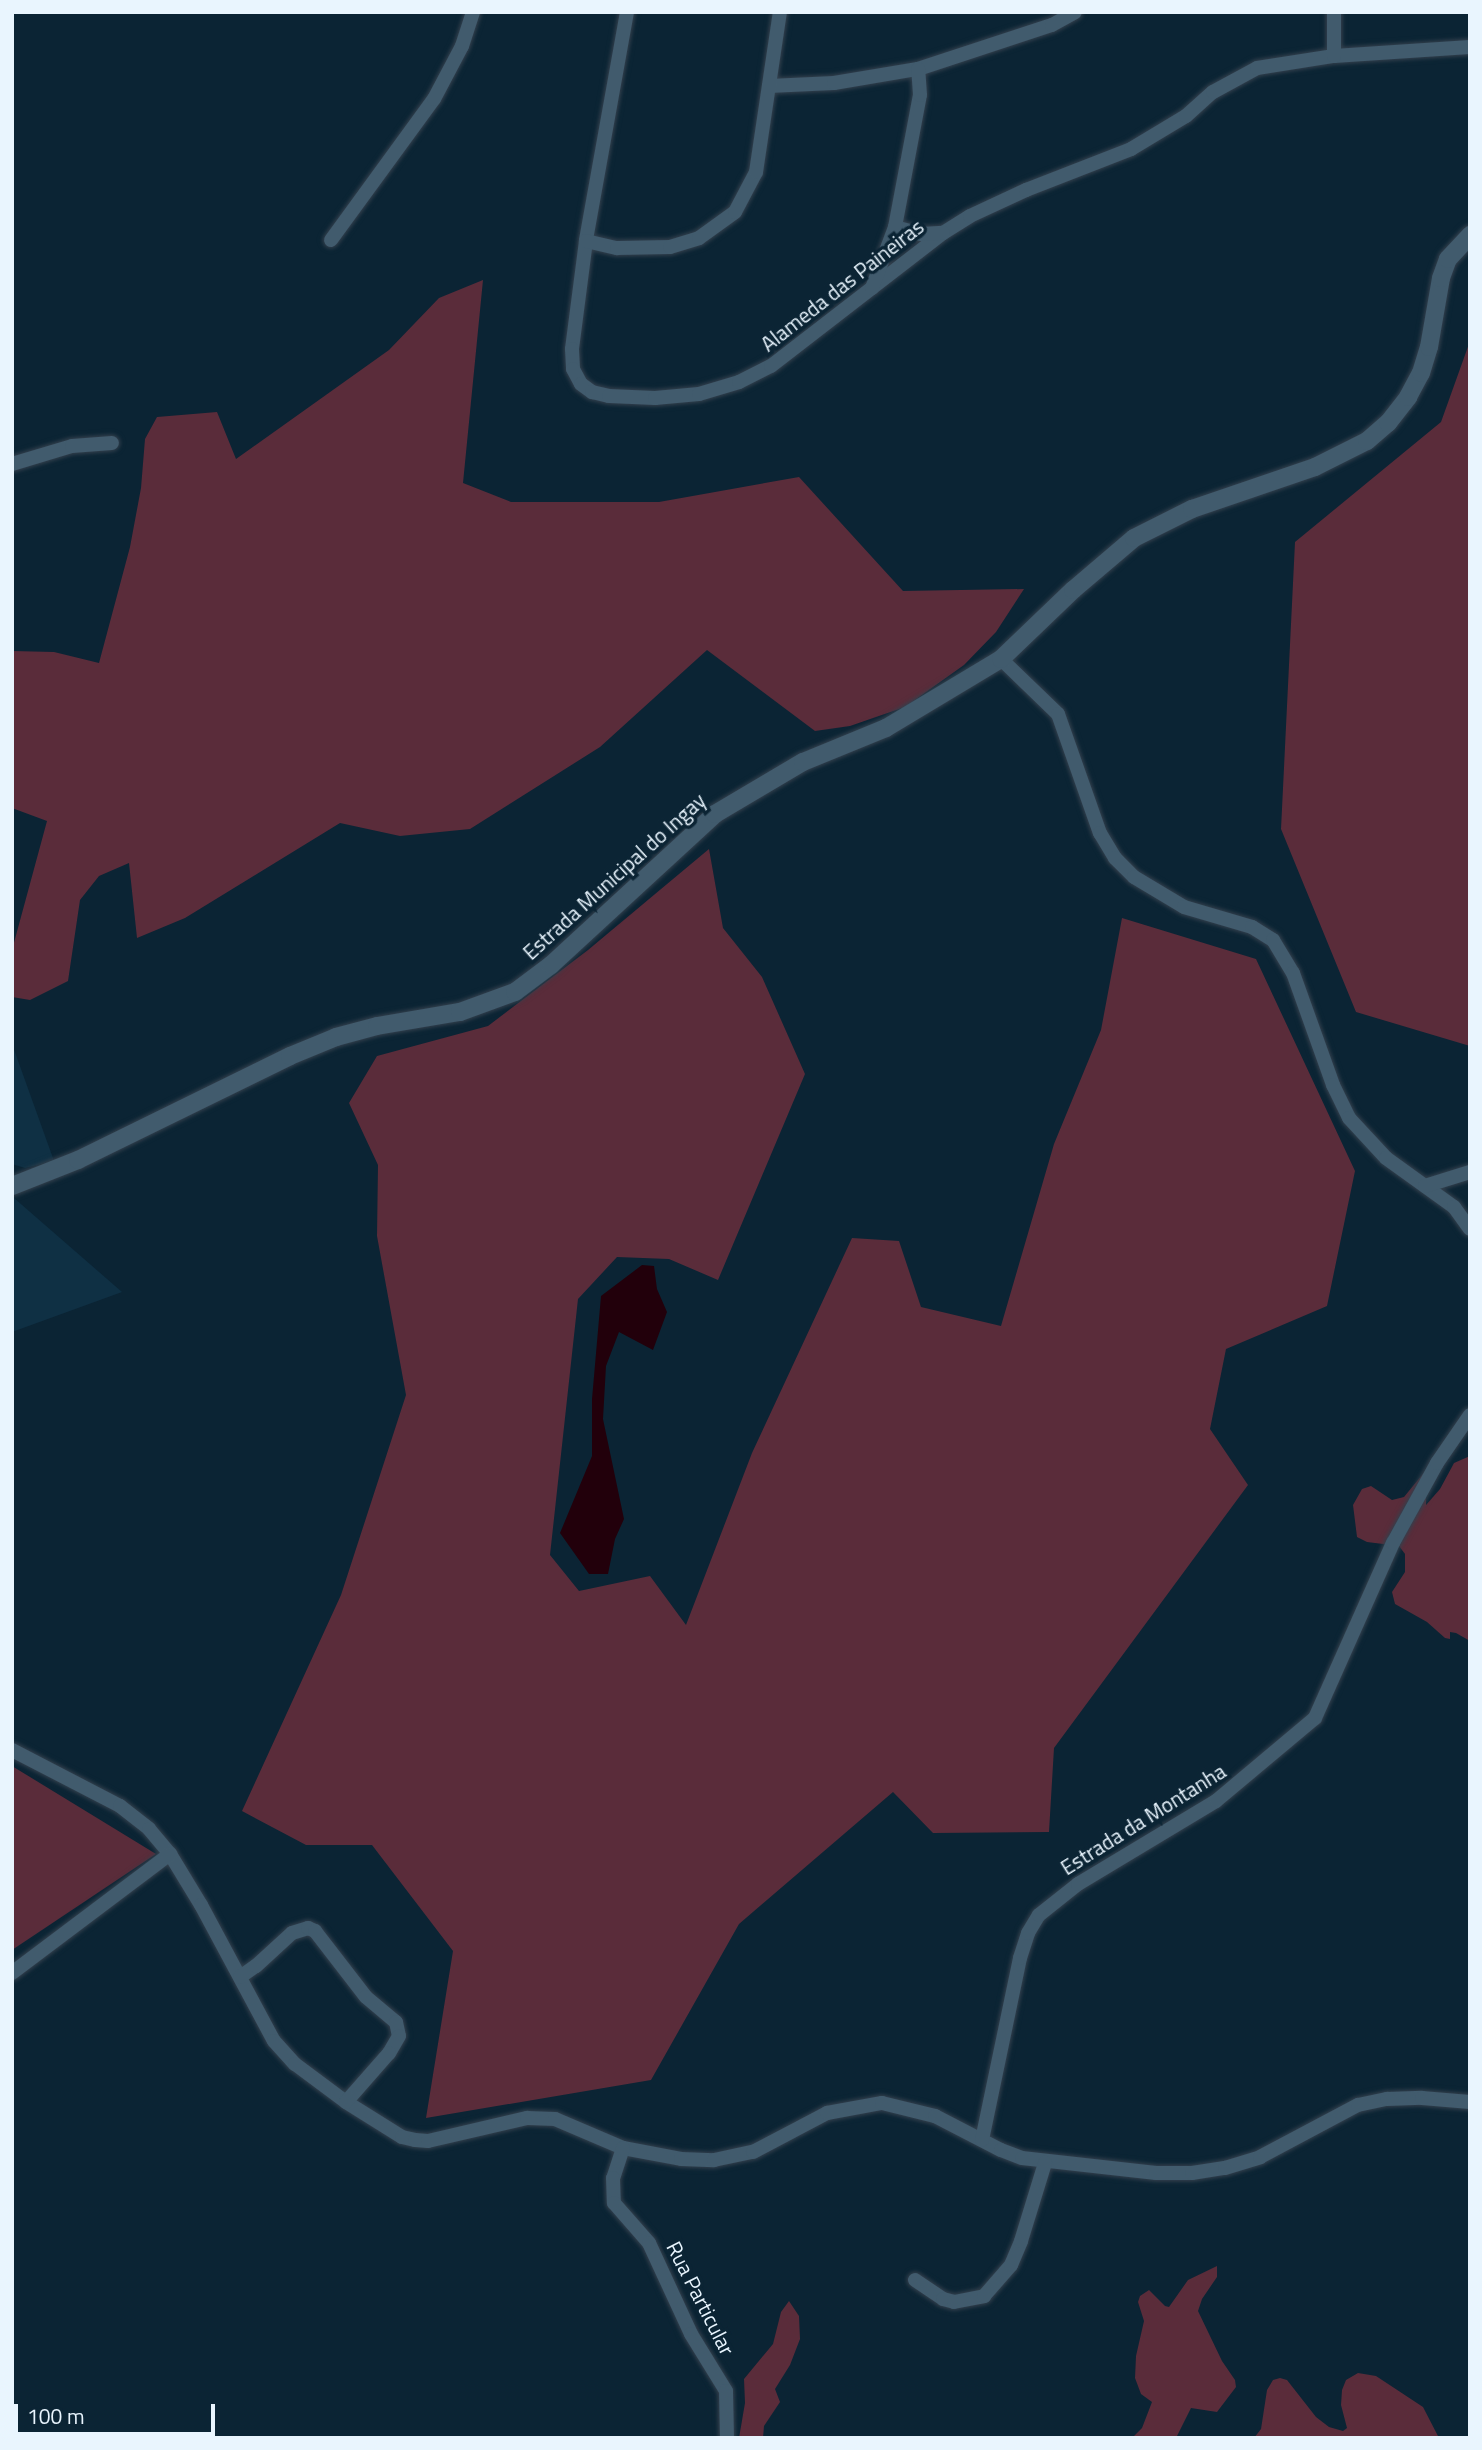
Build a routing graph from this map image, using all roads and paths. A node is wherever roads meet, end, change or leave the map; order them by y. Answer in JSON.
{"nodes":[{"id":1,"x":473,"y":12,"type":"edge"},
{"id":2,"x":627,"y":12,"type":"edge"},
{"id":3,"x":780,"y":12,"type":"edge"},
{"id":4,"x":1075,"y":12,"type":"edge"},
{"id":5,"x":1334,"y":12,"type":"edge"},
{"id":6,"x":1470,"y":47,"type":"edge"},
{"id":7,"x":1334,"y":57,"type":"junction"},
{"id":8,"x":918,"y":69,"type":"junction"},
{"id":9,"x":769,"y":86,"type":"junction"},
{"id":10,"x":895,"y":227,"type":"junction"},
{"id":11,"x":943,"y":233,"type":"junction"},
{"id":12,"x":1470,"y":235,"type":"edge"},
{"id":13,"x":331,"y":240,"type":"dead end"},
{"id":14,"x":586,"y":241,"type":"junction"},
{"id":15,"x":885,"y":252,"type":"junction"},
{"id":16,"x":904,"y":263,"type":"junction"},
{"id":17,"x":872,"y":288,"type":"junction"},
{"id":18,"x":112,"y":443,"type":"dead end"},
{"id":19,"x":12,"y":464,"type":"edge"},
{"id":20,"x":1001,"y":659,"type":"junction"},
{"id":21,"x":1470,"y":1172,"type":"edge"},
{"id":22,"x":12,"y":1186,"type":"edge"},
{"id":23,"x":1425,"y":1186,"type":"junction"},
{"id":24,"x":1470,"y":1229,"type":"edge"},
{"id":25,"x":1470,"y":1415,"type":"edge"},
{"id":26,"x":12,"y":1750,"type":"edge"},
{"id":27,"x":170,"y":1854,"type":"junction"},
{"id":28,"x":12,"y":1973,"type":"edge"},
{"id":29,"x":240,"y":1977,"type":"junction"},
{"id":30,"x":346,"y":2102,"type":"junction"},
{"id":31,"x":1470,"y":2102,"type":"edge"},
{"id":32,"x":982,"y":2140,"type":"junction"},
{"id":33,"x":623,"y":2148,"type":"junction"},
{"id":34,"x":1045,"y":2163,"type":"junction"},
{"id":35,"x":915,"y":2280,"type":"dead end"},
{"id":36,"x":727,"y":2438,"type":"edge"}],
"edges":[{"from":1,"to":13,"type":"street"},
{"from":2,"to":14,"type":"street","name":"Alameda das Paineiras"},
{"from":3,"to":9,"type":"street"},
{"from":4,"to":8,"type":"street"},
{"from":5,"to":7,"type":"street"},
{"from":6,"to":7,"type":"street","name":"Alameda das Paineiras"},
{"from":7,"to":11,"type":"street","name":"Alameda das Paineiras"},
{"from":8,"to":9,"type":"street"},
{"from":8,"to":10,"type":"street"},
{"from":9,"to":14,"type":"street"},
{"from":10,"to":11,"type":"street"},
{"from":10,"to":15,"type":"street"},
{"from":11,"to":16,"type":"street","name":"Alameda das Paineiras"},
{"from":12,"to":20,"type":"street","name":"Estrada Municipal do Ingay"},
{"from":14,"to":17,"type":"street","name":"Alameda das Paineiras"},
{"from":15,"to":16,"type":"street"},
{"from":15,"to":17,"type":"street"},
{"from":16,"to":17,"type":"street","name":"Alameda das Paineiras"},
{"from":18,"to":19,"type":"street"},
{"from":20,"to":22,"type":"street","name":"Estrada Municipal do Ingay"},
{"from":20,"to":23,"type":"street"},
{"from":21,"to":23,"type":"street"},
{"from":23,"to":24,"type":"street"},
{"from":25,"to":32,"type":"street","name":"Estrada da Montanha"},
{"from":26,"to":27,"type":"street"},
{"from":27,"to":28,"type":"street"},
{"from":27,"to":29,"type":"street"},
{"from":29,"to":30,"type":"street"},
{"from":29,"to":30,"type":"street"},
{"from":30,"to":33,"type":"street"},
{"from":31,"to":34,"type":"street"},
{"from":32,"to":33,"type":"street"},
{"from":32,"to":34,"type":"street"},
{"from":33,"to":36,"type":"street","name":"Rua Particular"},
{"from":34,"to":35,"type":"street"}]}
